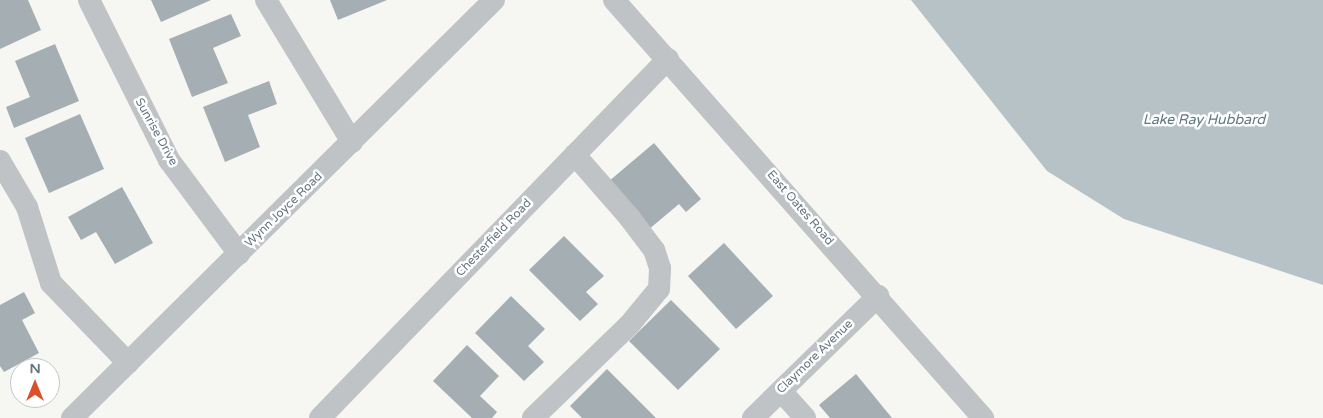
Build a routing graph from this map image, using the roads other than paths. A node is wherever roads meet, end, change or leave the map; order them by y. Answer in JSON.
{"nodes":[{"id":1,"x":89,"y":0,"type":"edge"},
{"id":2,"x":266,"y":0,"type":"edge"},
{"id":3,"x":494,"y":0,"type":"edge"},
{"id":4,"x":614,"y":0,"type":"edge"},
{"id":5,"x":469,"y":9,"type":"edge"},
{"id":6,"x":668,"y":59,"type":"junction"},
{"id":7,"x":352,"y":142,"type":"junction"},
{"id":8,"x":575,"y":155,"type":"junction"},
{"id":9,"x":0,"y":161,"type":"edge"},
{"id":10,"x":239,"y":254,"type":"junction"},
{"id":11,"x":878,"y":296,"type":"junction"},
{"id":12,"x":128,"y":363,"type":"junction"},
{"id":13,"x":781,"y":391,"type":"junction"},
{"id":14,"x":72,"y":418,"type":"edge"},
{"id":15,"x":320,"y":418,"type":"edge"},
{"id":16,"x":533,"y":418,"type":"edge"},
{"id":17,"x":753,"y":418,"type":"edge"},
{"id":18,"x":805,"y":418,"type":"edge"},
{"id":19,"x":983,"y":418,"type":"edge"}],
"edges":[{"from":1,"to":10,"type":"street","name":"Sunrise Drive"},
{"from":2,"to":7,"type":"street"},
{"from":3,"to":5,"type":"street","name":"Wynn Joyce Road"},
{"from":4,"to":6,"type":"street","name":"East Oates Road"},
{"from":5,"to":7,"type":"street","name":"Wynn Joyce Road"},
{"from":6,"to":8,"type":"street","name":"Chesterfield Road"},
{"from":6,"to":11,"type":"street","name":"East Oates Road"},
{"from":7,"to":10,"type":"street","name":"Wynn Joyce Road"},
{"from":8,"to":15,"type":"street","name":"Chesterfield Road"},
{"from":8,"to":16,"type":"street"},
{"from":9,"to":12,"type":"street"},
{"from":10,"to":12,"type":"street","name":"Wynn Joyce Road"},
{"from":11,"to":13,"type":"street","name":"Claymore Avenue"},
{"from":11,"to":19,"type":"street","name":"East Oates Road"},
{"from":12,"to":14,"type":"street","name":"Wynn Joyce Road"},
{"from":13,"to":17,"type":"street","name":"Claymore Avenue"},
{"from":13,"to":18,"type":"street"}]}
